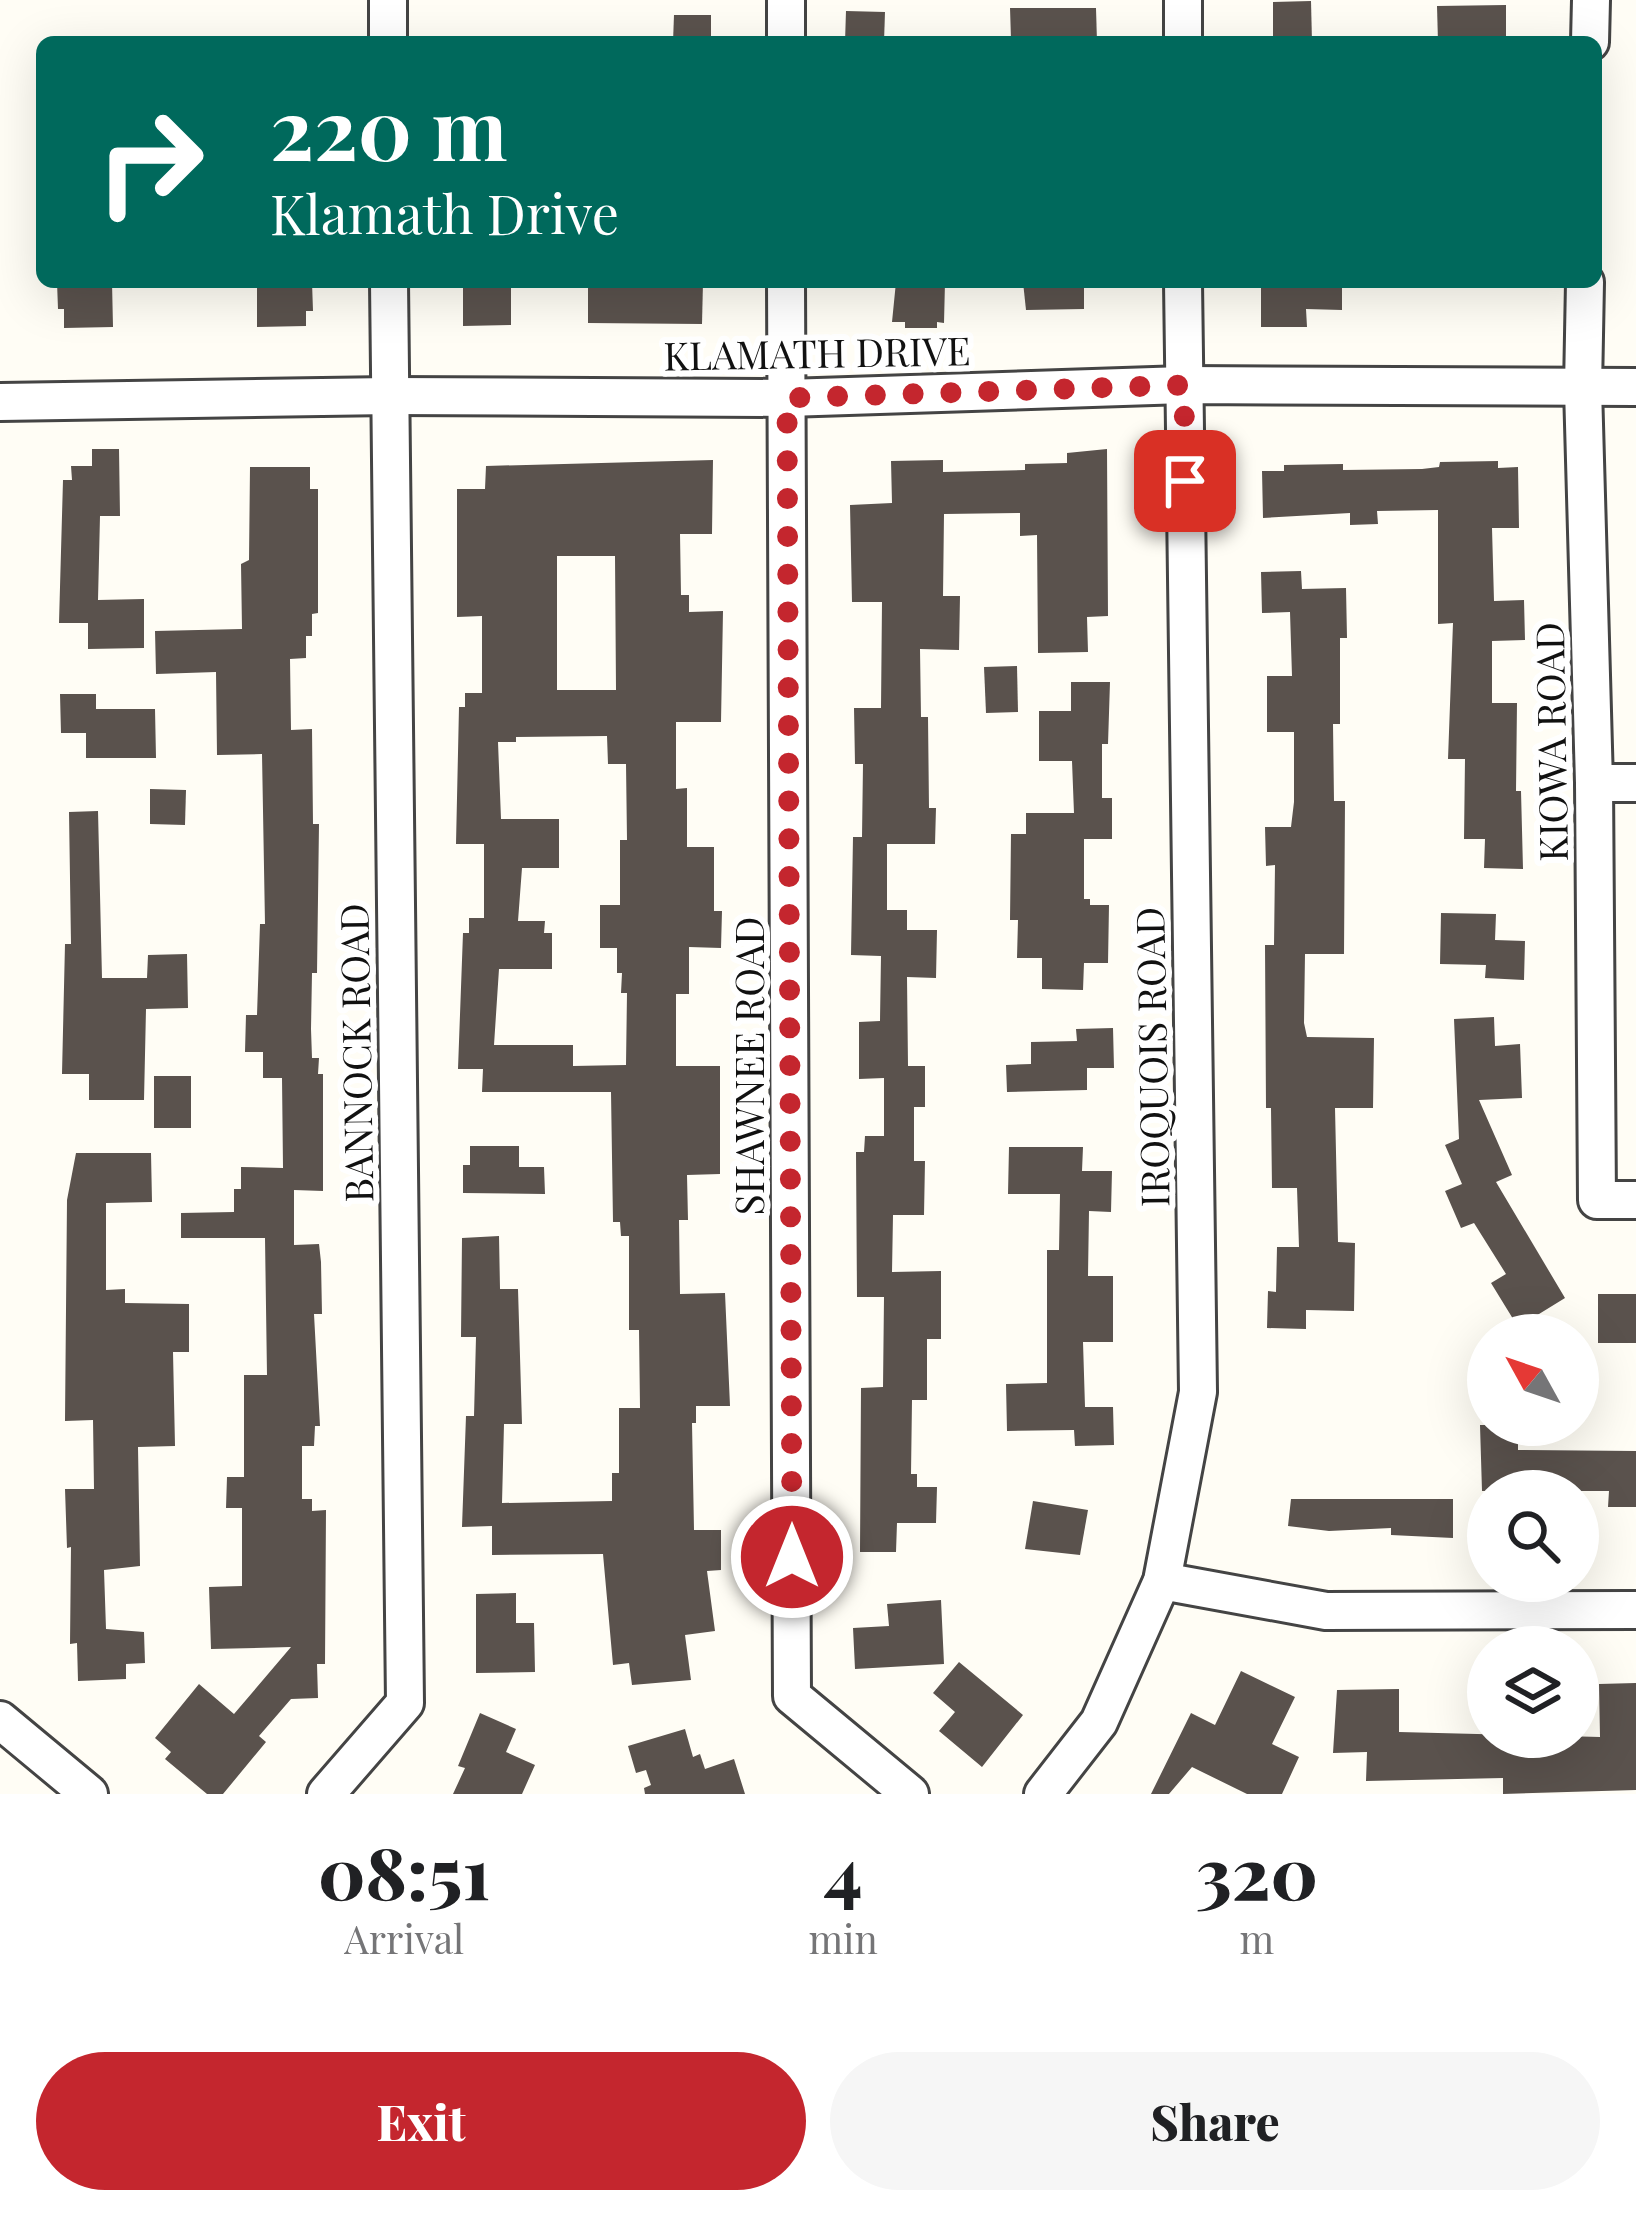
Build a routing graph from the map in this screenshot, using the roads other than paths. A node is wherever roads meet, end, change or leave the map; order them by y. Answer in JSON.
{"nodes":[{"id":1,"x":388,"y":0,"type":"edge"},
{"id":2,"x":786,"y":0,"type":"edge"},
{"id":3,"x":1183,"y":0,"type":"edge"},
{"id":4,"x":1591,"y":0,"type":"edge"},
{"id":5,"x":388,"y":36,"type":"edge"},
{"id":6,"x":786,"y":36,"type":"edge"},
{"id":7,"x":1184,"y":36,"type":"edge"},
{"id":8,"x":1590,"y":36,"type":"edge"},
{"id":9,"x":389,"y":288,"type":"edge"},
{"id":10,"x":786,"y":288,"type":"edge"},
{"id":11,"x":1184,"y":288,"type":"edge"},
{"id":12,"x":1585,"y":288,"type":"edge"},
{"id":13,"x":1184,"y":385,"type":"junction"},
{"id":14,"x":1636,"y":387,"type":"edge"},
{"id":15,"x":1583,"y":388,"type":"junction"},
{"id":16,"x":390,"y":396,"type":"junction"},
{"id":17,"x":787,"y":398,"type":"junction"},
{"id":18,"x":0,"y":401,"type":"edge"},
{"id":19,"x":1594,"y":783,"type":"junction"},
{"id":20,"x":1636,"y":783,"type":"edge"},
{"id":21,"x":1636,"y":1200,"type":"edge"},
{"id":22,"x":1162,"y":1581,"type":"junction"},
{"id":23,"x":1636,"y":1610,"type":"edge"},
{"id":24,"x":0,"y":1720,"type":"edge"},
{"id":25,"x":88,"y":1794,"type":"edge"},
{"id":26,"x":326,"y":1794,"type":"edge"},
{"id":27,"x":910,"y":1794,"type":"edge"},
{"id":28,"x":1043,"y":1794,"type":"edge"}],
"edges":[{"from":1,"to":5,"type":"street"},
{"from":2,"to":6,"type":"street"},
{"from":3,"to":7,"type":"street"},
{"from":4,"to":8,"type":"street"},
{"from":9,"to":16,"type":"street","name":"BANNOCK ROAD"},
{"from":10,"to":17,"type":"street","name":"SHAWNEE ROAD"},
{"from":11,"to":13,"type":"street","name":"IROQUOIS ROAD"},
{"from":12,"to":15,"type":"street","name":"KIOWA ROAD"},
{"from":13,"to":15,"type":"street","name":"KLAMATH DRIVE"},
{"from":13,"to":17,"type":"street","name":"KLAMATH DRIVE"},
{"from":13,"to":22,"type":"street","name":"IROQUOIS ROAD"},
{"from":14,"to":15,"type":"street","name":"KLAMATH DRIVE"},
{"from":15,"to":19,"type":"street","name":"KIOWA ROAD"},
{"from":16,"to":17,"type":"street","name":"KLAMATH DRIVE"},
{"from":16,"to":18,"type":"street","name":"KLAMATH DRIVE"},
{"from":16,"to":26,"type":"street","name":"BANNOCK ROAD"},
{"from":17,"to":27,"type":"street","name":"SHAWNEE ROAD"},
{"from":19,"to":20,"type":"street"},
{"from":19,"to":21,"type":"street","name":"KIOWA ROAD"},
{"from":22,"to":23,"type":"street"},
{"from":22,"to":28,"type":"street","name":"IROQUOIS ROAD"},
{"from":24,"to":25,"type":"street"}]}
